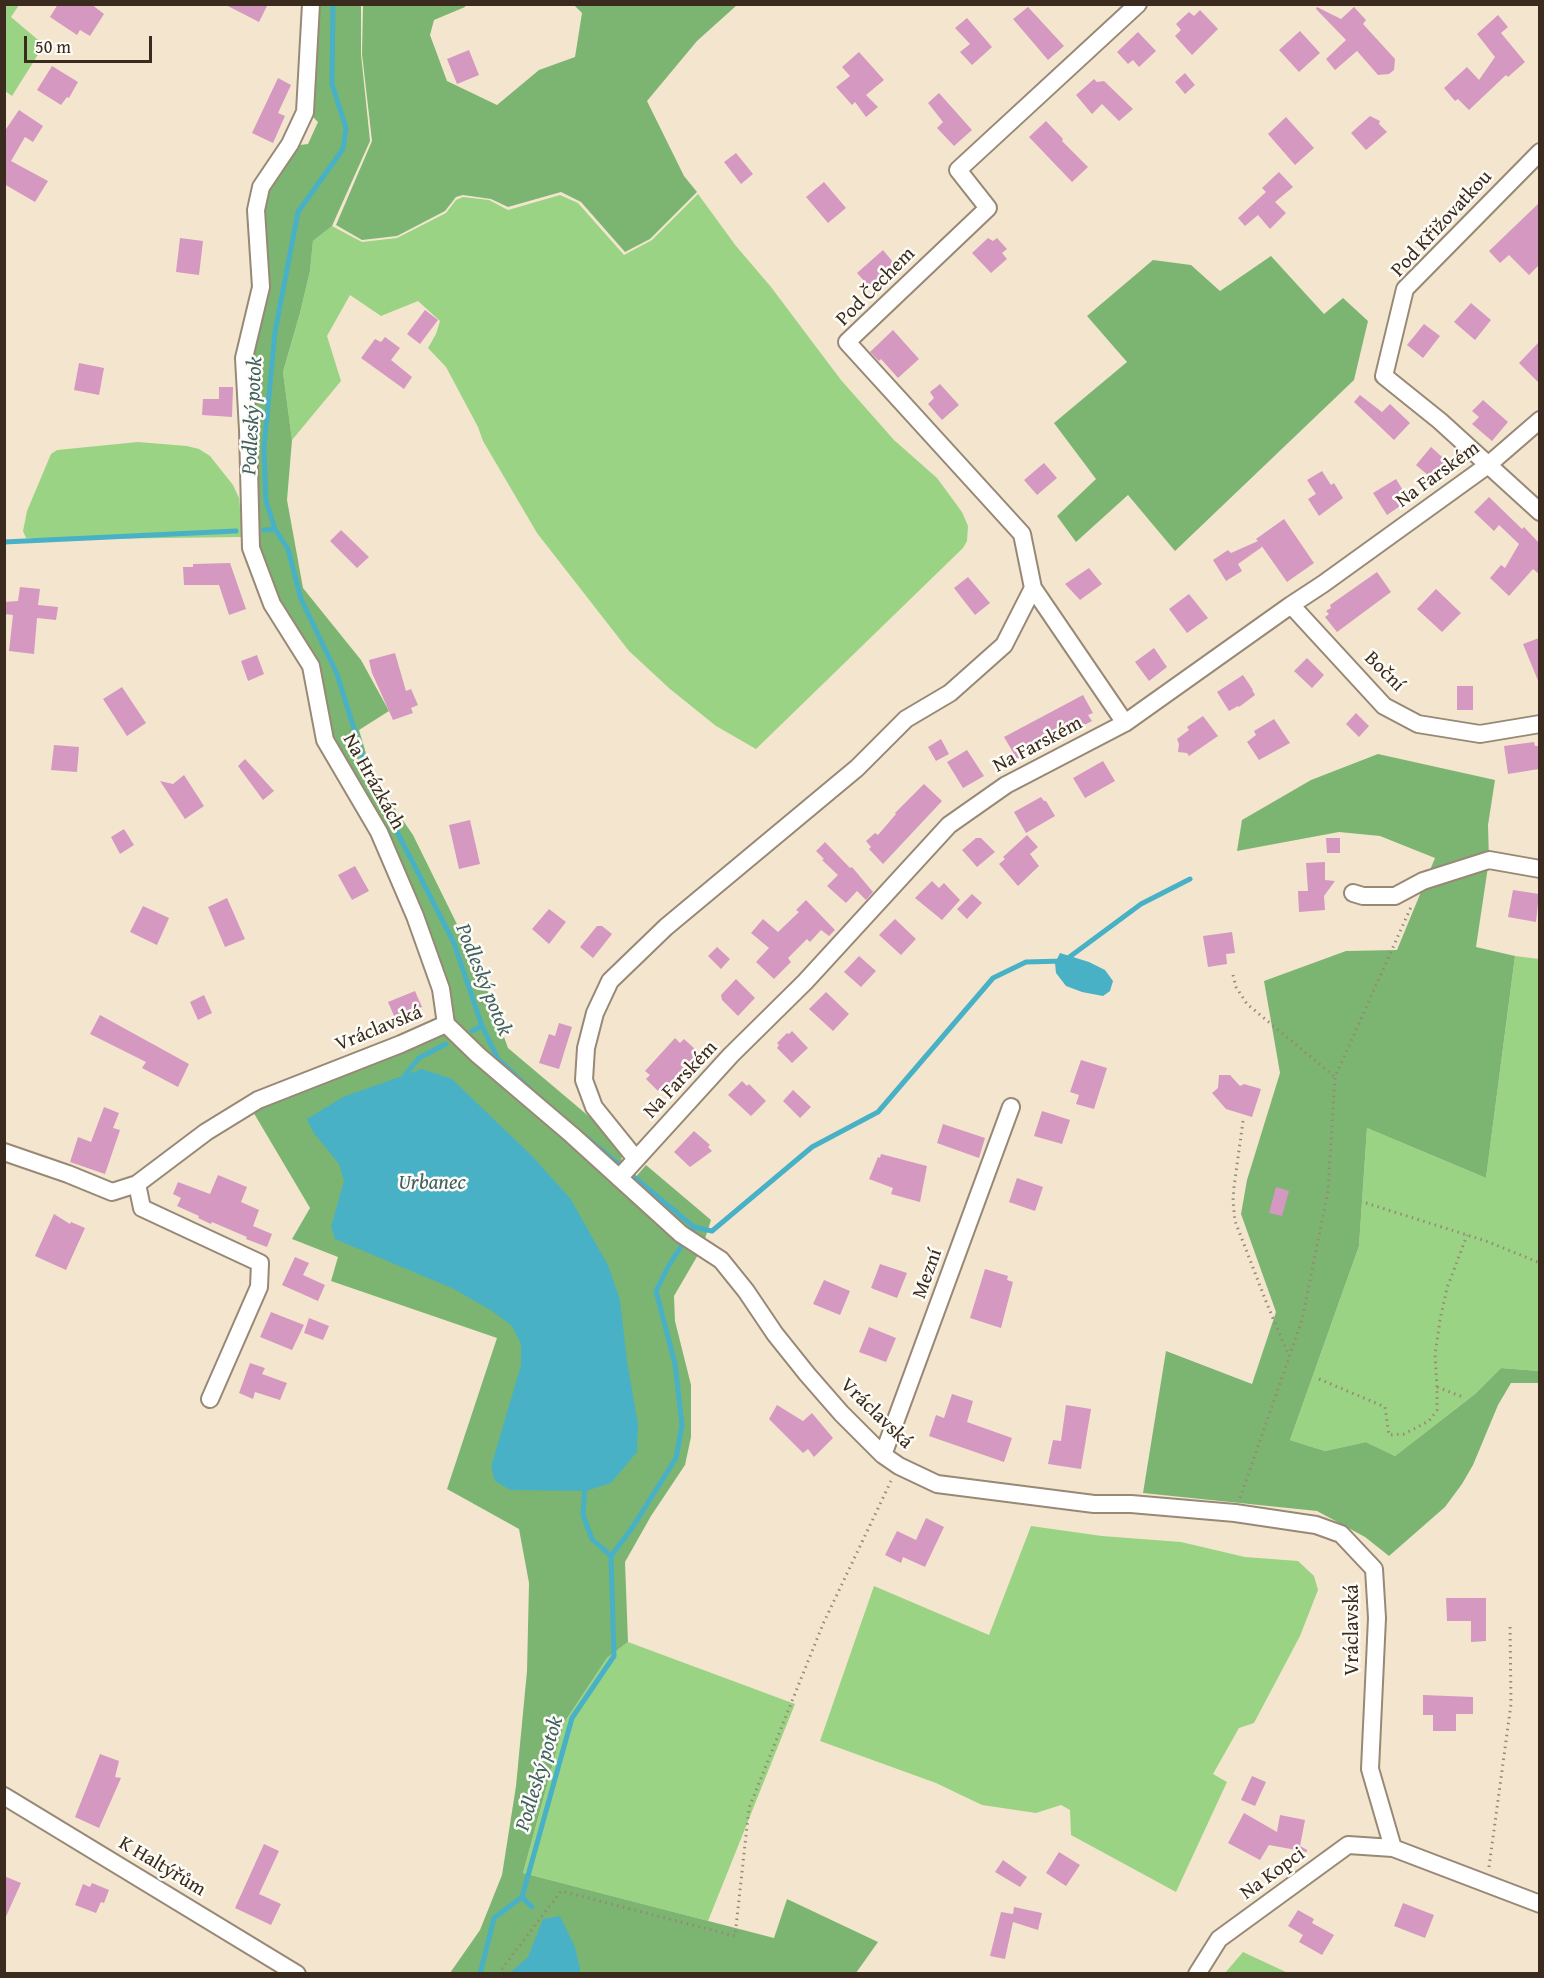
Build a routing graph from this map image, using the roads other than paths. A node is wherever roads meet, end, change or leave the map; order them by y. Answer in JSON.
{"nodes":[{"id":1,"x":311,"y":4,"type":"edge"},
{"id":2,"x":1138,"y":4,"type":"edge"},
{"id":3,"x":1539,"y":152,"type":"edge"},
{"id":4,"x":1539,"y":420,"type":"edge"},
{"id":5,"x":1488,"y":465,"type":"junction"},
{"id":6,"x":1539,"y":512,"type":"edge"},
{"id":7,"x":1033,"y":588,"type":"junction"},
{"id":8,"x":1291,"y":605,"type":"junction"},
{"id":9,"x":1125,"y":723,"type":"junction"},
{"id":10,"x":1539,"y":724,"type":"edge"},
{"id":11,"x":1539,"y":868,"type":"edge"},
{"id":12,"x":1353,"y":893,"type":"dead end"},
{"id":13,"x":446,"y":1024,"type":"junction"},
{"id":14,"x":1011,"y":1107,"type":"dead end"},
{"id":15,"x":4,"y":1152,"type":"edge"},
{"id":16,"x":627,"y":1170,"type":"junction"},
{"id":17,"x":137,"y":1184,"type":"junction"},
{"id":18,"x":210,"y":1399,"type":"dead end"},
{"id":19,"x":883,"y":1455,"type":"junction"},
{"id":20,"x":4,"y":1796,"type":"edge"},
{"id":21,"x":1393,"y":1848,"type":"junction"},
{"id":22,"x":1539,"y":1904,"type":"edge"},
{"id":23,"x":297,"y":1974,"type":"edge"},
{"id":24,"x":1197,"y":1974,"type":"edge"}],
"edges":[{"from":1,"to":13,"type":"street","name":"Na Hrázkách"},
{"from":2,"to":7,"type":"street","name":"Pod Čechem"},
{"from":3,"to":5,"type":"street","name":"Pod Křižovatkou"},
{"from":4,"to":5,"type":"street","name":"Na Farském"},
{"from":5,"to":6,"type":"street"},
{"from":5,"to":8,"type":"street","name":"Na Farském"},
{"from":7,"to":9,"type":"street","name":"Pod Čechem"},
{"from":7,"to":16,"type":"street"},
{"from":8,"to":9,"type":"street","name":"Na Farském"},
{"from":8,"to":10,"type":"street","name":"Boční"},
{"from":9,"to":16,"type":"street","name":"Na Farském"},
{"from":11,"to":12,"type":"street"},
{"from":13,"to":16,"type":"street","name":"Vráclavská"},
{"from":13,"to":17,"type":"street","name":"Vráclavská"},
{"from":14,"to":19,"type":"street","name":"Mezní"},
{"from":15,"to":17,"type":"street","name":"Vráclavská"},
{"from":16,"to":19,"type":"street","name":"Vráclavská"},
{"from":17,"to":18,"type":"street"},
{"from":19,"to":21,"type":"street","name":"Vráclavská"},
{"from":20,"to":23,"type":"street","name":"K Haltýřům"},
{"from":21,"to":22,"type":"street"},
{"from":21,"to":24,"type":"street","name":"Na Kopci"}]}
